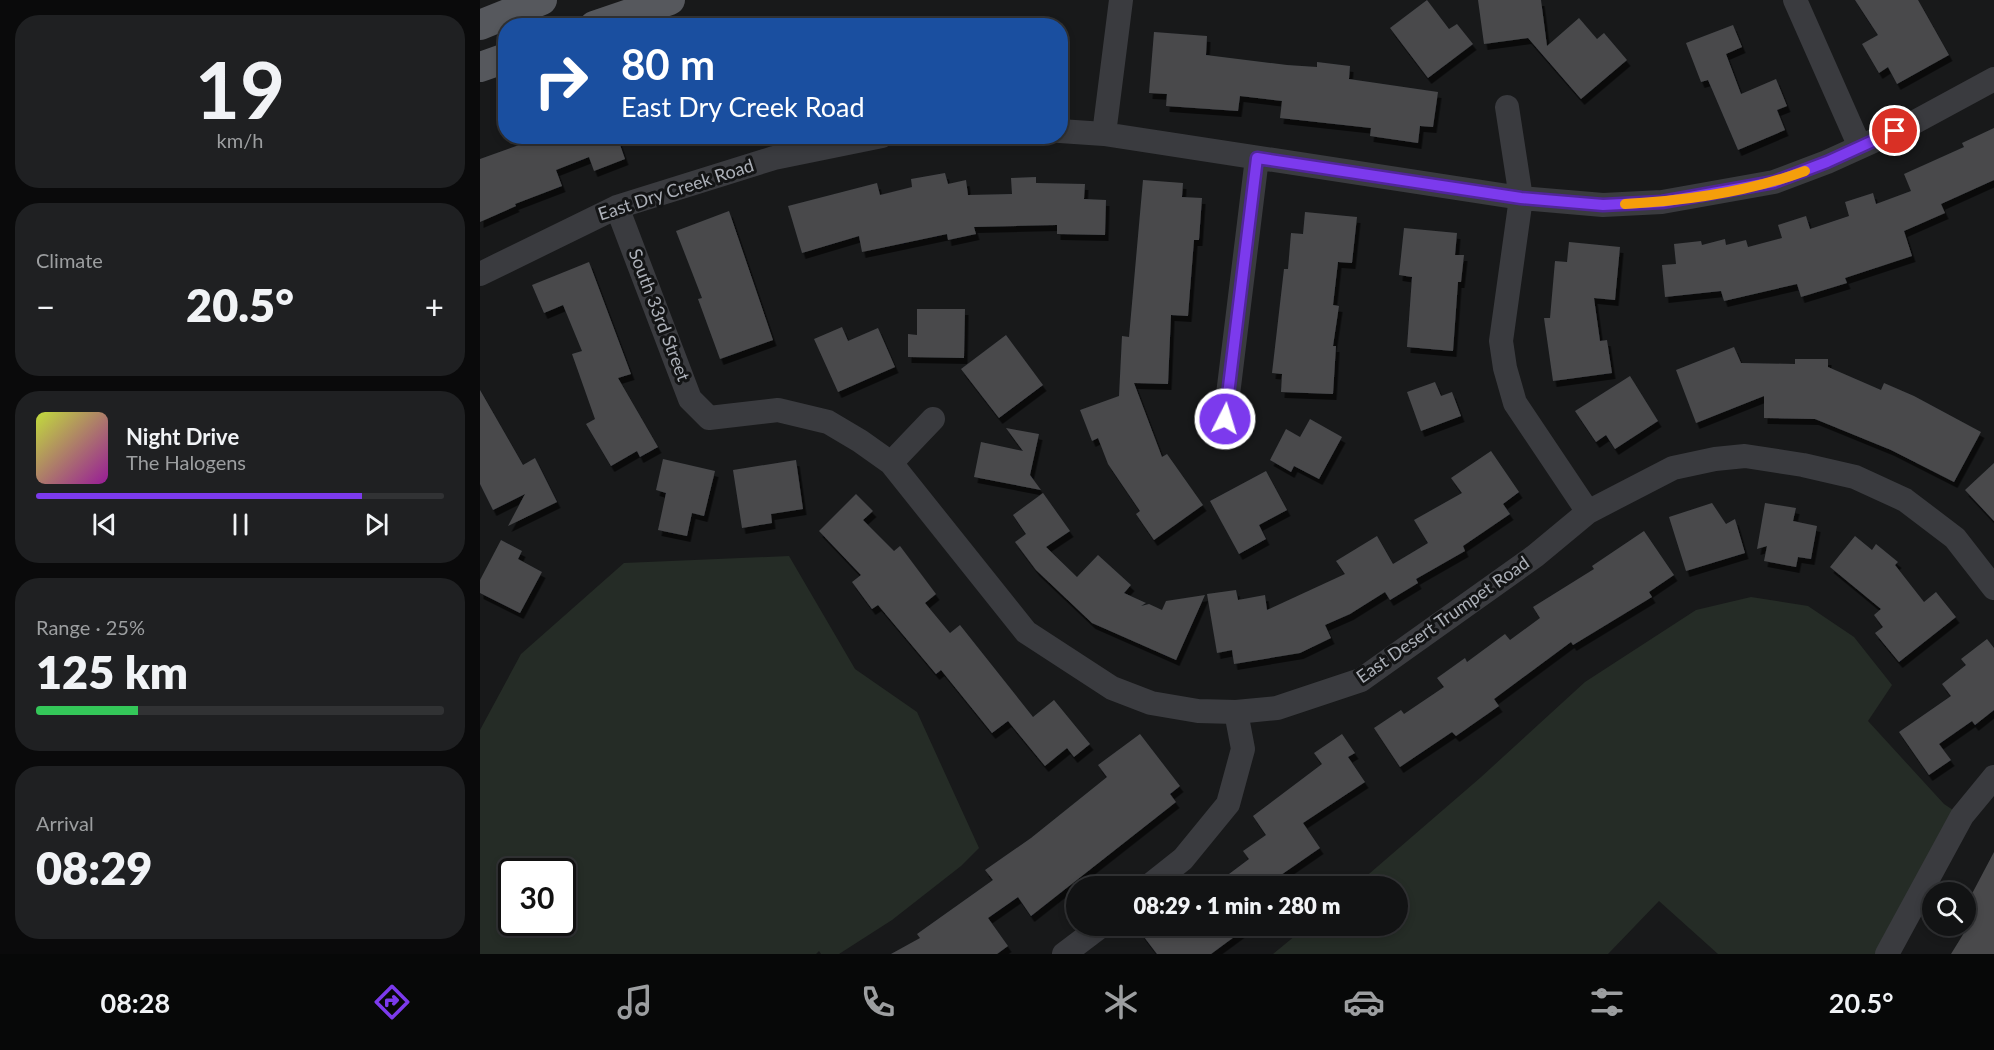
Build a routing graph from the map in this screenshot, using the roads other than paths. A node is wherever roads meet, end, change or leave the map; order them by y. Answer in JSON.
{"nodes":[{"id":1,"x":542,"y":0,"type":"edge"},
{"id":2,"x":670,"y":0,"type":"edge"},
{"id":3,"x":1121,"y":0,"type":"edge"},
{"id":4,"x":1795,"y":0,"type":"edge"},
{"id":5,"x":498,"y":18,"type":"edge"},
{"id":6,"x":499,"y":18,"type":"edge"},
{"id":7,"x":617,"y":18,"type":"edge"},
{"id":8,"x":480,"y":26,"type":"edge"},
{"id":9,"x":498,"y":61,"type":"edge"},
{"id":10,"x":480,"y":67,"type":"edge"},
{"id":11,"x":1994,"y":79,"type":"edge"},
{"id":12,"x":1507,"y":107,"type":"dead end"},
{"id":13,"x":1068,"y":132,"type":"edge"},
{"id":14,"x":1104,"y":134,"type":"junction"},
{"id":15,"x":843,"y":144,"type":"edge"},
{"id":16,"x":1860,"y":147,"type":"junction"},
{"id":17,"x":1257,"y":158,"type":"junction"},
{"id":18,"x":1521,"y":198,"type":"junction"},
{"id":19,"x":617,"y":207,"type":"junction"},
{"id":20,"x":480,"y":274,"type":"edge"},
{"id":21,"x":710,"y":418,"type":"joint"},
{"id":22,"x":933,"y":419,"type":"dead end"},
{"id":23,"x":1225,"y":419,"type":"dead end"},
{"id":24,"x":891,"y":463,"type":"junction"},
{"id":25,"x":1588,"y":512,"type":"junction"},
{"id":26,"x":1994,"y":588,"type":"edge"},
{"id":27,"x":1236,"y":712,"type":"junction"},
{"id":28,"x":1994,"y":777,"type":"edge"},
{"id":29,"x":1162,"y":876,"type":"edge"},
{"id":30,"x":1088,"y":936,"type":"edge"},
{"id":31,"x":1064,"y":954,"type":"edge"},
{"id":32,"x":1887,"y":954,"type":"edge"}],
"edges":[{"from":1,"to":6,"type":"main road"},
{"from":2,"to":7,"type":"main road"},
{"from":3,"to":14,"type":"street"},
{"from":4,"to":16,"type":"street"},
{"from":5,"to":8,"type":"main road"},
{"from":9,"to":10,"type":"main road"},
{"from":11,"to":16,"type":"street"},
{"from":12,"to":18,"type":"street"},
{"from":13,"to":14,"type":"street"},
{"from":14,"to":17,"type":"street"},
{"from":15,"to":19,"type":"street","name":"East Dry Creek Road"},
{"from":16,"to":18,"type":"street"},
{"from":17,"to":18,"type":"street"},
{"from":17,"to":23,"type":"street"},
{"from":18,"to":25,"type":"street"},
{"from":19,"to":20,"type":"street","name":"East Dry Creek Road"},
{"from":19,"to":21,"type":"street","name":"South 33rd Street"},
{"from":21,"to":24,"type":"street","name":"East Desert Trumpet Road"},
{"from":22,"to":24,"type":"street"},
{"from":24,"to":27,"type":"street","name":"East Desert Trumpet Road"},
{"from":25,"to":26,"type":"street","name":"East Desert Trumpet Road"},
{"from":25,"to":27,"type":"street","name":"East Desert Trumpet Road"},
{"from":27,"to":29,"type":"street"},
{"from":28,"to":32,"type":"street"},
{"from":30,"to":31,"type":"street"}]}
